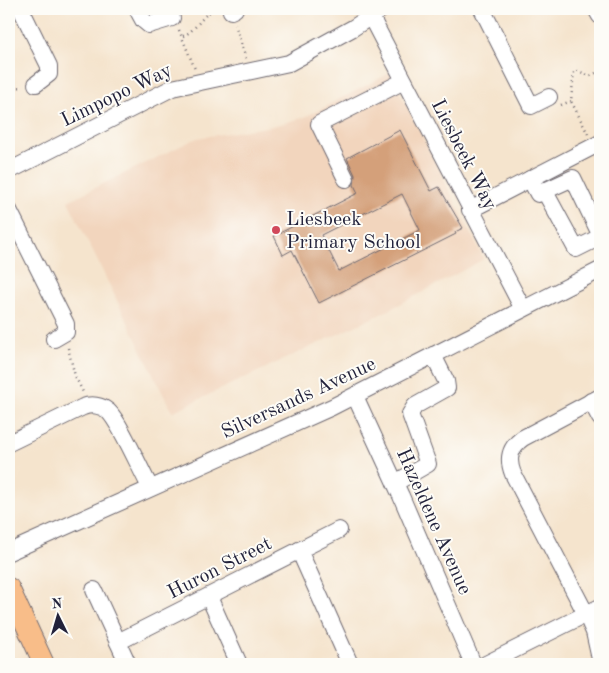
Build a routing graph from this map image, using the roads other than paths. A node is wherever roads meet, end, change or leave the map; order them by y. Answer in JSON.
{"nodes":[{"id":1,"x":21,"y":9,"type":"edge"},
{"id":2,"x":137,"y":9,"type":"edge"},
{"id":3,"x":482,"y":9,"type":"edge"},
{"id":4,"x":596,"y":9,"type":"edge"},
{"id":5,"x":376,"y":13,"type":"edge"},
{"id":6,"x":600,"y":16,"type":"edge"},
{"id":7,"x":172,"y":18,"type":"road end"},
{"id":8,"x":404,"y":81,"type":"junction"},
{"id":9,"x":36,"y":84,"type":"dead end"},
{"id":10,"x":549,"y":97,"type":"dead end"},
{"id":11,"x":596,"y":140,"type":"edge"},
{"id":12,"x":9,"y":171,"type":"edge"},
{"id":13,"x":346,"y":179,"type":"dead end"},
{"id":14,"x":530,"y":179,"type":"junction"},
{"id":15,"x":536,"y":194,"type":"junction"},
{"id":16,"x":9,"y":210,"type":"edge"},
{"id":17,"x":470,"y":210,"type":"junction"},
{"id":18,"x":600,"y":236,"type":"edge"},
{"id":19,"x":600,"y":270,"type":"edge"},
{"id":20,"x":523,"y":309,"type":"junction"},
{"id":21,"x":59,"y":337,"type":"road end"},
{"id":22,"x":433,"y":355,"type":"junction"},
{"id":23,"x":355,"y":396,"type":"junction"},
{"id":24,"x":596,"y":399,"type":"edge"},
{"id":25,"x":600,"y":418,"type":"edge"},
{"id":26,"x":10,"y":439,"type":"edge"},
{"id":27,"x":395,"y":483,"type":"junction"},
{"id":28,"x":150,"y":488,"type":"junction"},
{"id":29,"x":339,"y":530,"type":"dead end"},
{"id":30,"x":299,"y":550,"type":"junction"},
{"id":31,"x":9,"y":552,"type":"edge"},
{"id":32,"x":9,"y":588,"type":"edge"},
{"id":33,"x":94,"y":590,"type":"dead end"},
{"id":34,"x":209,"y":597,"type":"junction"},
{"id":35,"x":593,"y":610,"type":"edge"},
{"id":36,"x":118,"y":642,"type":"junction"},
{"id":37,"x":600,"y":659,"type":"edge"},
{"id":38,"x":44,"y":664,"type":"edge"},
{"id":39,"x":128,"y":664,"type":"edge"},
{"id":40,"x":239,"y":664,"type":"edge"},
{"id":41,"x":350,"y":664,"type":"edge"},
{"id":42,"x":473,"y":664,"type":"edge"},
{"id":43,"x":486,"y":664,"type":"edge"}],
"edges":[{"from":1,"to":9,"type":"street"},
{"from":2,"to":7,"type":"street"},
{"from":3,"to":10,"type":"street"},
{"from":4,"to":6,"type":"street"},
{"from":5,"to":8,"type":"street","name":"Liesbeek Way"},
{"from":5,"to":12,"type":"street","name":"Limpopo Way"},
{"from":8,"to":13,"type":"street"},
{"from":8,"to":17,"type":"street","name":"Liesbeek Way"},
{"from":11,"to":14,"type":"street"},
{"from":14,"to":15,"type":"street"},
{"from":14,"to":17,"type":"street"},
{"from":15,"to":18,"type":"street"},
{"from":15,"to":18,"type":"street"},
{"from":16,"to":21,"type":"street"},
{"from":17,"to":20,"type":"street","name":"Liesbeek Way"},
{"from":19,"to":20,"type":"street","name":"Silversands Avenue"},
{"from":20,"to":22,"type":"street","name":"Silversands Avenue"},
{"from":22,"to":23,"type":"street","name":"Silversands Avenue"},
{"from":22,"to":27,"type":"street"},
{"from":23,"to":27,"type":"street","name":"Hazeldene Avenue"},
{"from":23,"to":28,"type":"street","name":"Silversands Avenue"},
{"from":24,"to":25,"type":"street"},
{"from":24,"to":35,"type":"street"},
{"from":26,"to":28,"type":"street"},
{"from":27,"to":42,"type":"street","name":"Hazeldene Avenue"},
{"from":28,"to":31,"type":"street","name":"Silversands Avenue"},
{"from":29,"to":30,"type":"street","name":"Huron Street"},
{"from":30,"to":34,"type":"street","name":"Huron Street"},
{"from":30,"to":41,"type":"street"},
{"from":32,"to":38,"type":"main road"},
{"from":33,"to":36,"type":"street"},
{"from":34,"to":36,"type":"street","name":"Huron Street"},
{"from":34,"to":40,"type":"street"},
{"from":35,"to":37,"type":"street"},
{"from":35,"to":43,"type":"street"},
{"from":36,"to":39,"type":"street"}]}
